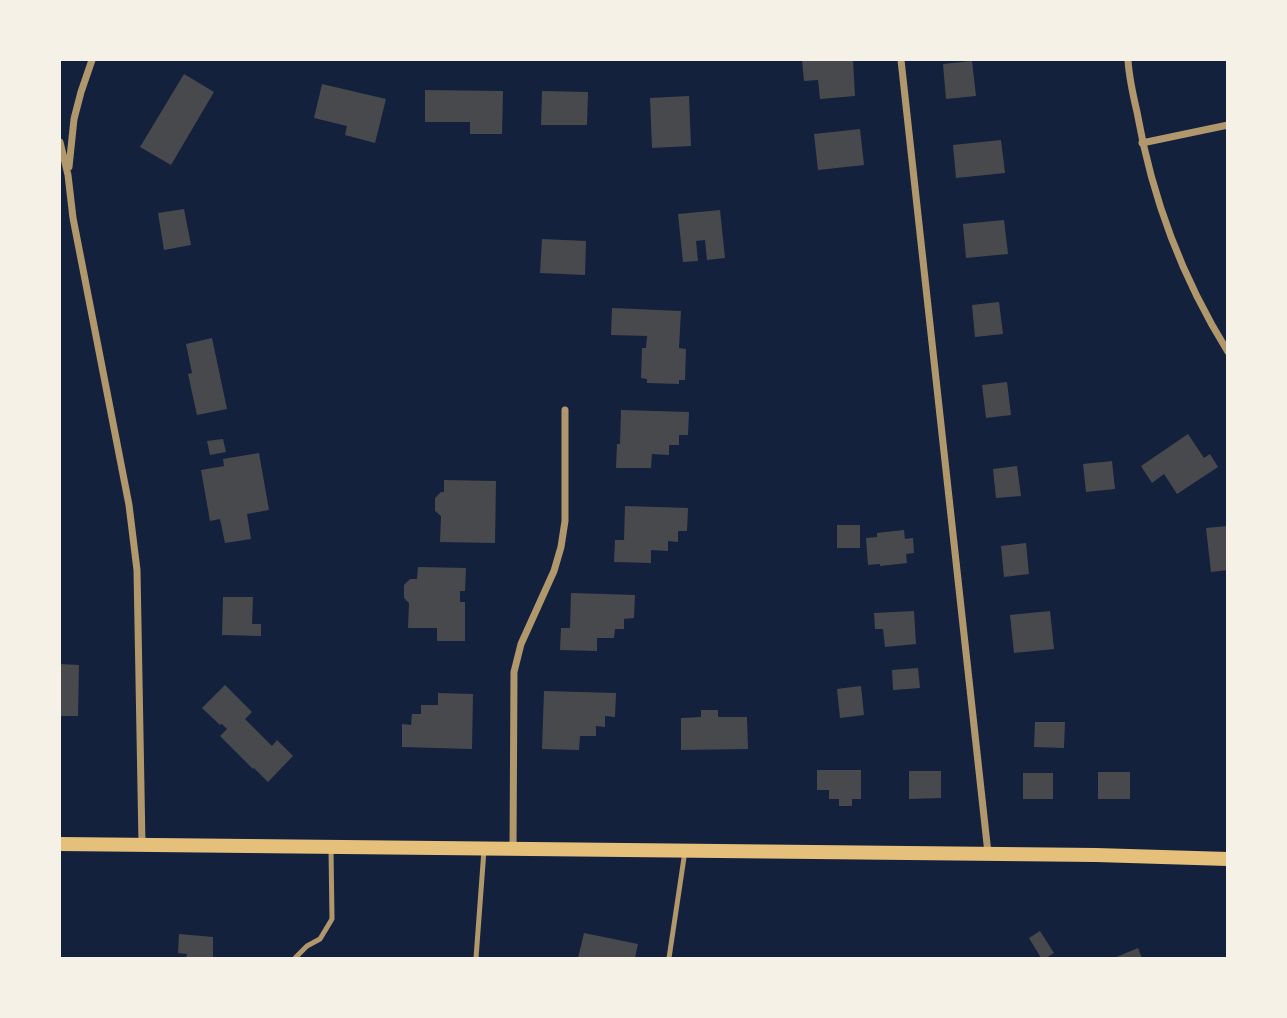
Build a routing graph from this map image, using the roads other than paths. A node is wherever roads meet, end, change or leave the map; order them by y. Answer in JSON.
{"nodes":[{"id":1,"x":92,"y":60,"type":"edge"},
{"id":2,"x":901,"y":60,"type":"edge"},
{"id":3,"x":1128,"y":60,"type":"edge"},
{"id":4,"x":1227,"y":125,"type":"edge"},
{"id":5,"x":60,"y":142,"type":"edge"},
{"id":6,"x":1142,"y":143,"type":"junction"},
{"id":7,"x":68,"y":175,"type":"junction"},
{"id":8,"x":1227,"y":352,"type":"edge"},
{"id":9,"x":565,"y":410,"type":"dead end"},
{"id":10,"x":60,"y":844,"type":"edge"},
{"id":11,"x":142,"y":844,"type":"junction"},
{"id":12,"x":331,"y":846,"type":"junction"},
{"id":13,"x":484,"y":849,"type":"junction"},
{"id":14,"x":513,"y":849,"type":"junction"},
{"id":15,"x":685,"y":851,"type":"junction"},
{"id":16,"x":989,"y":854,"type":"junction"},
{"id":17,"x":1227,"y":859,"type":"edge"},
{"id":18,"x":295,"y":958,"type":"edge"},
{"id":19,"x":476,"y":958,"type":"edge"},
{"id":20,"x":669,"y":958,"type":"edge"}],
"edges":[{"from":1,"to":7,"type":"street"},
{"from":2,"to":16,"type":"street"},
{"from":3,"to":6,"type":"street"},
{"from":4,"to":6,"type":"street"},
{"from":5,"to":7,"type":"street"},
{"from":6,"to":8,"type":"street"},
{"from":7,"to":11,"type":"street"},
{"from":9,"to":14,"type":"street"},
{"from":10,"to":11,"type":"main road"},
{"from":11,"to":12,"type":"main road"},
{"from":12,"to":13,"type":"main road"},
{"from":12,"to":18,"type":"lane"},
{"from":13,"to":14,"type":"main road"},
{"from":13,"to":19,"type":"lane"},
{"from":14,"to":15,"type":"main road"},
{"from":15,"to":16,"type":"main road"},
{"from":15,"to":20,"type":"lane"},
{"from":16,"to":17,"type":"main road"}]}
